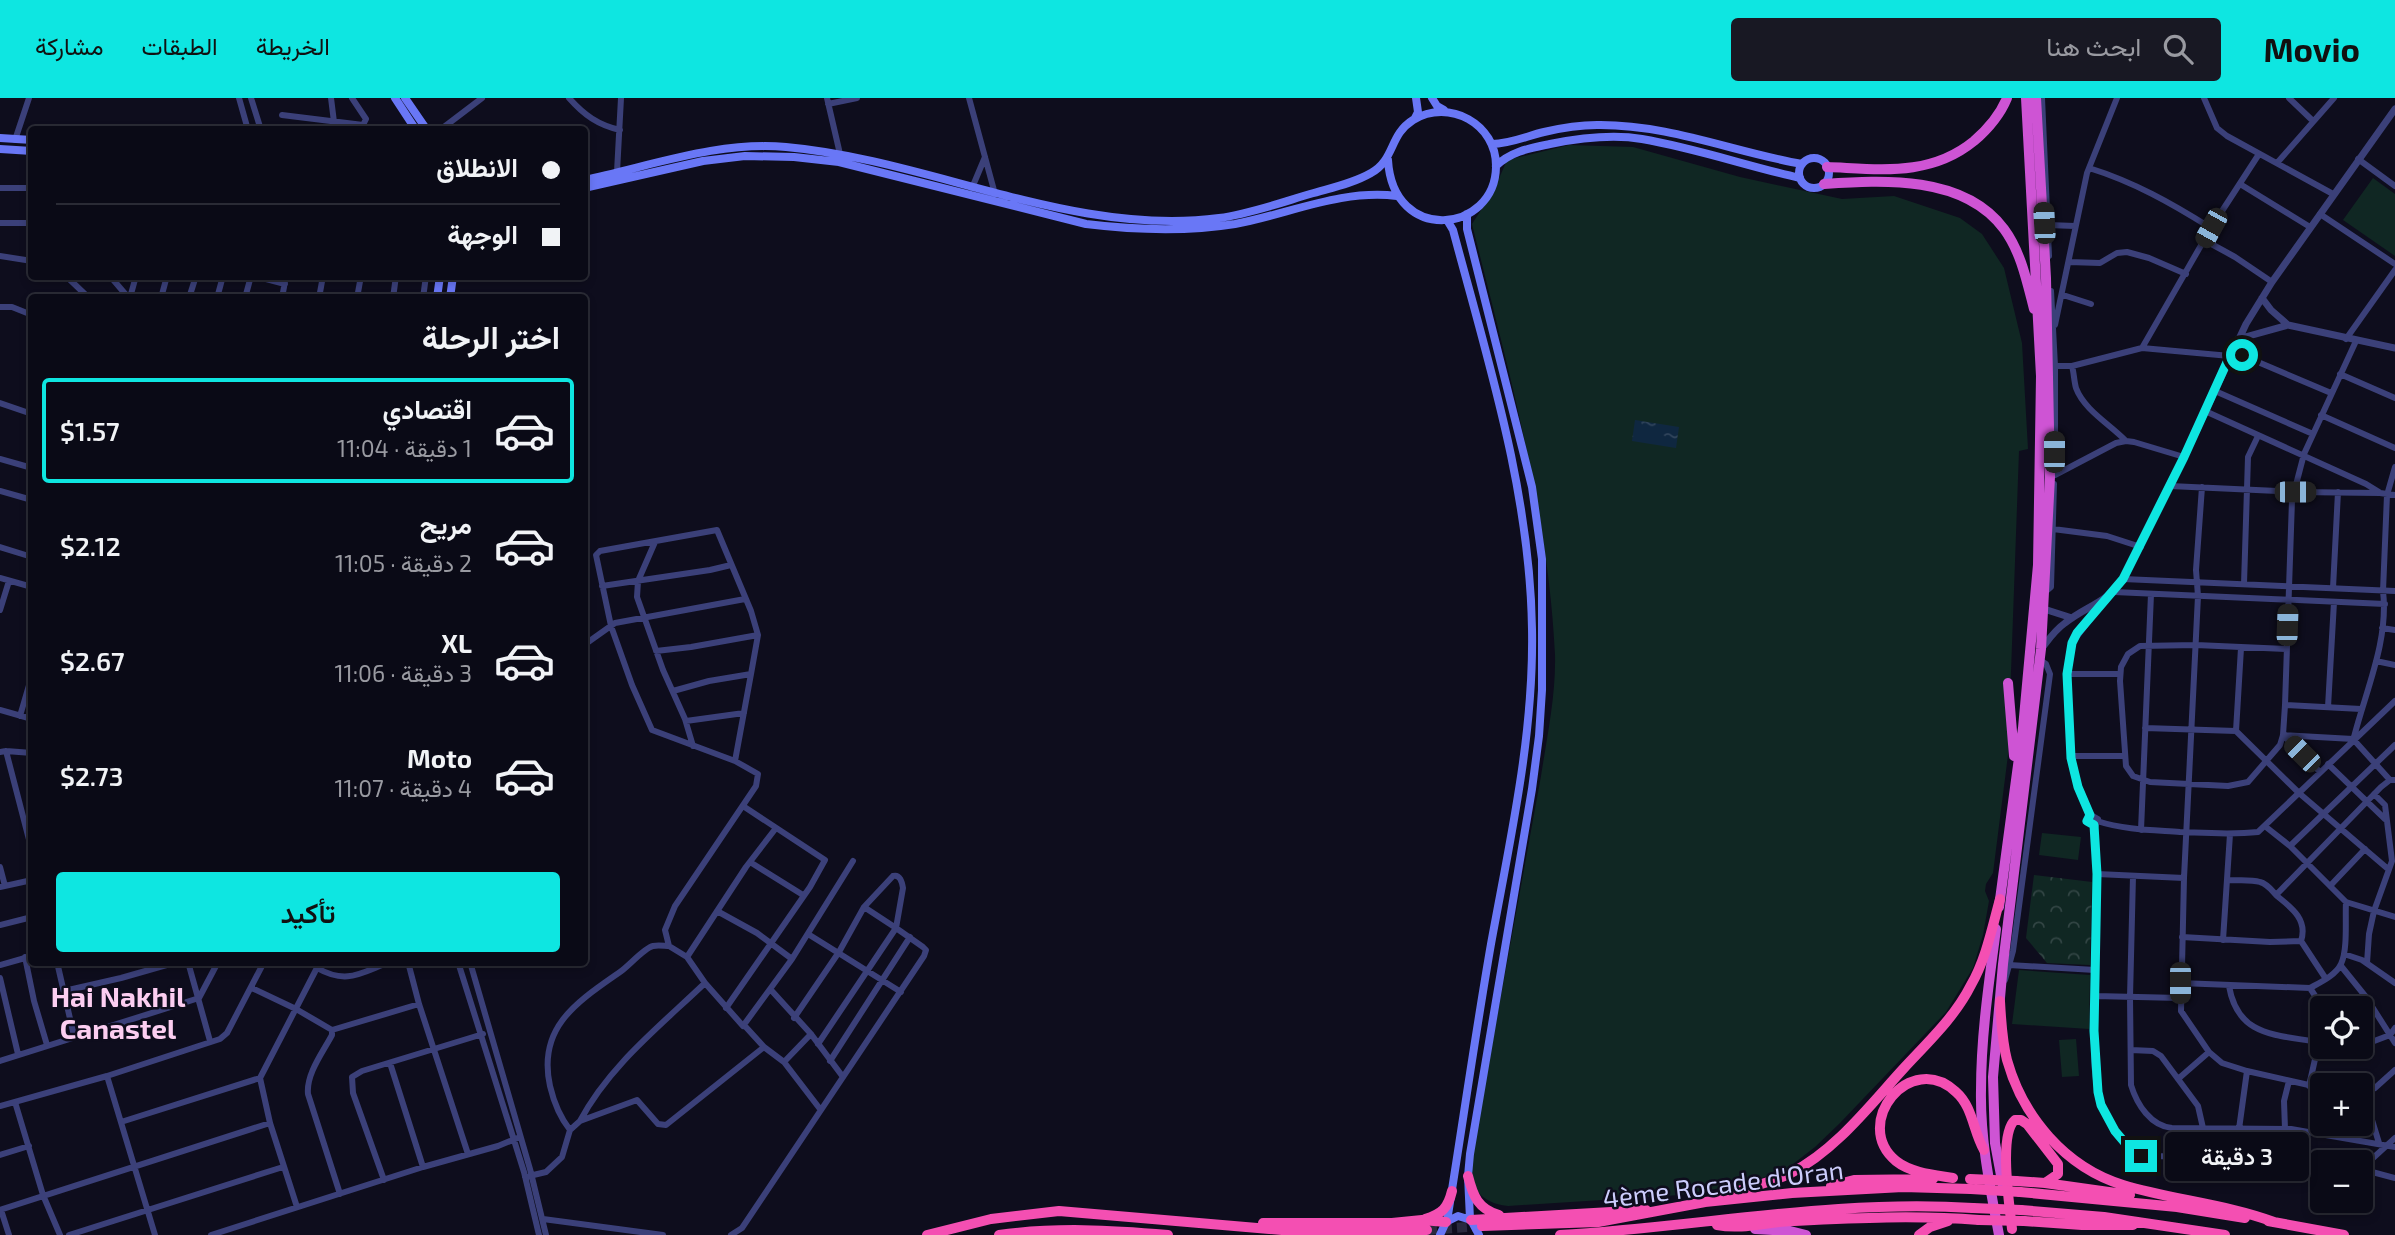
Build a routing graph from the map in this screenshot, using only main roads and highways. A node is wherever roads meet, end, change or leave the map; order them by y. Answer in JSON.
{"nodes":[{"id":1,"x":395,"y":98,"type":"edge"},
{"id":2,"x":405,"y":98,"type":"edge"},
{"id":3,"x":1416,"y":98,"type":"edge"},
{"id":4,"x":1432,"y":98,"type":"edge"},
{"id":5,"x":2007,"y":98,"type":"edge"},
{"id":6,"x":2026,"y":98,"type":"edge"},
{"id":7,"x":2036,"y":98,"type":"edge"},
{"id":8,"x":1447,"y":111,"type":"junction"},
{"id":9,"x":1415,"y":119,"type":"junction"},
{"id":10,"x":413,"y":126,"type":"edge"},
{"id":11,"x":424,"y":126,"type":"edge"},
{"id":12,"x":0,"y":138,"type":"edge"},
{"id":13,"x":28,"y":140,"type":"edge"},
{"id":14,"x":1492,"y":144,"type":"junction"},
{"id":15,"x":0,"y":149,"type":"edge"},
{"id":16,"x":28,"y":151,"type":"edge"},
{"id":17,"x":1388,"y":160,"type":"junction"},
{"id":18,"x":1802,"y":164,"type":"junction"},
{"id":19,"x":1496,"y":166,"type":"junction"},
{"id":20,"x":1827,"y":167,"type":"junction"},
{"id":21,"x":1800,"y":178,"type":"junction"},
{"id":22,"x":588,"y":179,"type":"edge"},
{"id":23,"x":1824,"y":184,"type":"junction"},
{"id":24,"x":588,"y":187,"type":"edge"},
{"id":25,"x":1397,"y":196,"type":"junction"},
{"id":26,"x":1467,"y":215,"type":"junction"},
{"id":27,"x":1447,"y":220,"type":"junction"},
{"id":28,"x":2040,"y":331,"type":"junction"},
{"id":29,"x":1543,"y":626,"type":"junction"},
{"id":30,"x":1532,"y":629,"type":"junction"},
{"id":31,"x":2008,"y":683,"type":"dead end"},
{"id":32,"x":2013,"y":806,"type":"junction"},
{"id":33,"x":2000,"y":899,"type":"junction"},
{"id":34,"x":2000,"y":998,"type":"junction"},
{"id":35,"x":1984,"y":1150,"type":"junction"},
{"id":36,"x":1468,"y":1176,"type":"junction"},
{"id":37,"x":1953,"y":1178,"type":"junction"},
{"id":38,"x":2045,"y":1183,"type":"junction"},
{"id":39,"x":1971,"y":1184,"type":"junction"},
{"id":40,"x":1452,"y":1191,"type":"junction"},
{"id":41,"x":1820,"y":1191,"type":"junction"},
{"id":42,"x":1705,"y":1202,"type":"junction"},
{"id":43,"x":2177,"y":1207,"type":"junction"},
{"id":44,"x":1666,"y":1210,"type":"junction"},
{"id":45,"x":2023,"y":1216,"type":"junction"},
{"id":46,"x":1505,"y":1217,"type":"junction"},
{"id":47,"x":1956,"y":1218,"type":"junction"},
{"id":48,"x":1447,"y":1221,"type":"junction"},
{"id":49,"x":1704,"y":1222,"type":"junction"},
{"id":50,"x":2143,"y":1222,"type":"junction"},
{"id":51,"x":2274,"y":1222,"type":"junction"},
{"id":52,"x":2063,"y":1224,"type":"junction"},
{"id":53,"x":1425,"y":1225,"type":"junction"},
{"id":54,"x":1475,"y":1225,"type":"edge"},
{"id":55,"x":1658,"y":1226,"type":"junction"},
{"id":56,"x":1737,"y":1227,"type":"junction"},
{"id":57,"x":2012,"y":1232,"type":"edge"},
{"id":58,"x":927,"y":1235,"type":"edge"},
{"id":59,"x":999,"y":1235,"type":"edge"},
{"id":60,"x":1168,"y":1235,"type":"edge"},
{"id":61,"x":1440,"y":1235,"type":"edge"},
{"id":62,"x":1560,"y":1235,"type":"edge"},
{"id":63,"x":1644,"y":1235,"type":"edge"},
{"id":64,"x":1806,"y":1235,"type":"edge"},
{"id":65,"x":1919,"y":1235,"type":"edge"},
{"id":66,"x":1999,"y":1235,"type":"edge"},
{"id":67,"x":2092,"y":1235,"type":"edge"},
{"id":68,"x":2225,"y":1235,"type":"edge"},
{"id":69,"x":2344,"y":1235,"type":"edge"}],
"edges":[{"from":1,"to":10,"type":"main road"},
{"from":2,"to":11,"type":"main road"},
{"from":3,"to":9,"type":"main road"},
{"from":4,"to":8,"type":"main road"},
{"from":5,"to":20,"type":"highway"},
{"from":6,"to":28,"type":"highway"},
{"from":7,"to":34,"type":"highway"},
{"from":8,"to":9,"type":"main road"},
{"from":8,"to":14,"type":"main road"},
{"from":9,"to":17,"type":"main road"},
{"from":12,"to":13,"type":"main road"},
{"from":14,"to":18,"type":"main road"},
{"from":14,"to":19,"type":"main road"},
{"from":15,"to":16,"type":"main road"},
{"from":17,"to":22,"type":"main road"},
{"from":17,"to":25,"type":"main road"},
{"from":18,"to":20,"type":"main road"},
{"from":18,"to":21,"type":"main road"},
{"from":19,"to":21,"type":"main road"},
{"from":19,"to":26,"type":"main road"},
{"from":20,"to":23,"type":"main road"},
{"from":21,"to":23,"type":"main road"},
{"from":23,"to":28,"type":"highway"},
{"from":24,"to":25,"type":"main road"},
{"from":25,"to":27,"type":"main road"},
{"from":26,"to":27,"type":"main road"},
{"from":26,"to":29,"type":"main road"},
{"from":27,"to":30,"type":"main road"},
{"from":28,"to":32,"type":"highway"},
{"from":29,"to":30,"type":"main road"},
{"from":29,"to":36,"type":"main road"},
{"from":30,"to":40,"type":"main road"},
{"from":31,"to":32,"type":"highway"},
{"from":32,"to":33,"type":"highway"},
{"from":33,"to":35,"type":"highway"},
{"from":33,"to":42,"type":"highway"},
{"from":34,"to":51,"type":"highway"},
{"from":34,"to":57,"type":"highway"},
{"from":35,"to":37,"type":"highway"},
{"from":35,"to":66,"type":"highway"},
{"from":36,"to":46,"type":"highway"},
{"from":36,"to":54,"type":"main road"},
{"from":37,"to":39,"type":"highway"},
{"from":37,"to":41,"type":"highway"},
{"from":38,"to":39,"type":"highway","bridge":true},
{"from":38,"to":43,"type":"highway"},
{"from":38,"to":57,"type":"highway"},
{"from":39,"to":41,"type":"highway","name":"4ème Rocade d'Oran"},
{"from":39,"to":43,"type":"highway","name":"4ème Rocade d'Oran","bridge":true},
{"from":40,"to":48,"type":"main road"},
{"from":40,"to":53,"type":"highway"},
{"from":41,"to":42,"type":"highway","name":"4ème Rocade d'Oran"},
{"from":42,"to":44,"type":"highway","name":"4ème Rocade d'Oran"},
{"from":43,"to":51,"type":"highway","name":"4ème Rocade d'Oran"},
{"from":44,"to":46,"type":"highway"},
{"from":44,"to":54,"type":"highway","name":"4ème Rocade d'Oran"},
{"from":45,"to":47,"type":"highway","bridge":true},
{"from":45,"to":49,"type":"highway","name":"4ème Rocade d'Oran","bridge":true},
{"from":45,"to":50,"type":"highway","name":"4ème Rocade d'Oran"},
{"from":45,"to":52,"type":"highway"},
{"from":46,"to":54,"type":"highway"},
{"from":47,"to":56,"type":"highway"},
{"from":47,"to":65,"type":"highway"},
{"from":48,"to":53,"type":"highway"},
{"from":48,"to":54,"type":"main road"},
{"from":48,"to":61,"type":"main road"},
{"from":49,"to":55,"type":"highway","name":"4ème Rocade d'Oran"},
{"from":49,"to":56,"type":"highway"},
{"from":50,"to":52,"type":"highway"},
{"from":50,"to":68,"type":"highway","name":"4ème Rocade d'Oran"},
{"from":51,"to":69,"type":"highway","name":"4ème Rocade d'Oran"},
{"from":52,"to":67,"type":"highway"},
{"from":53,"to":58,"type":"highway"},
{"from":55,"to":62,"type":"highway","name":"4ème Rocade d'Oran"},
{"from":55,"to":63,"type":"highway"},
{"from":56,"to":64,"type":"highway"},
{"from":59,"to":60,"type":"highway"}]}
